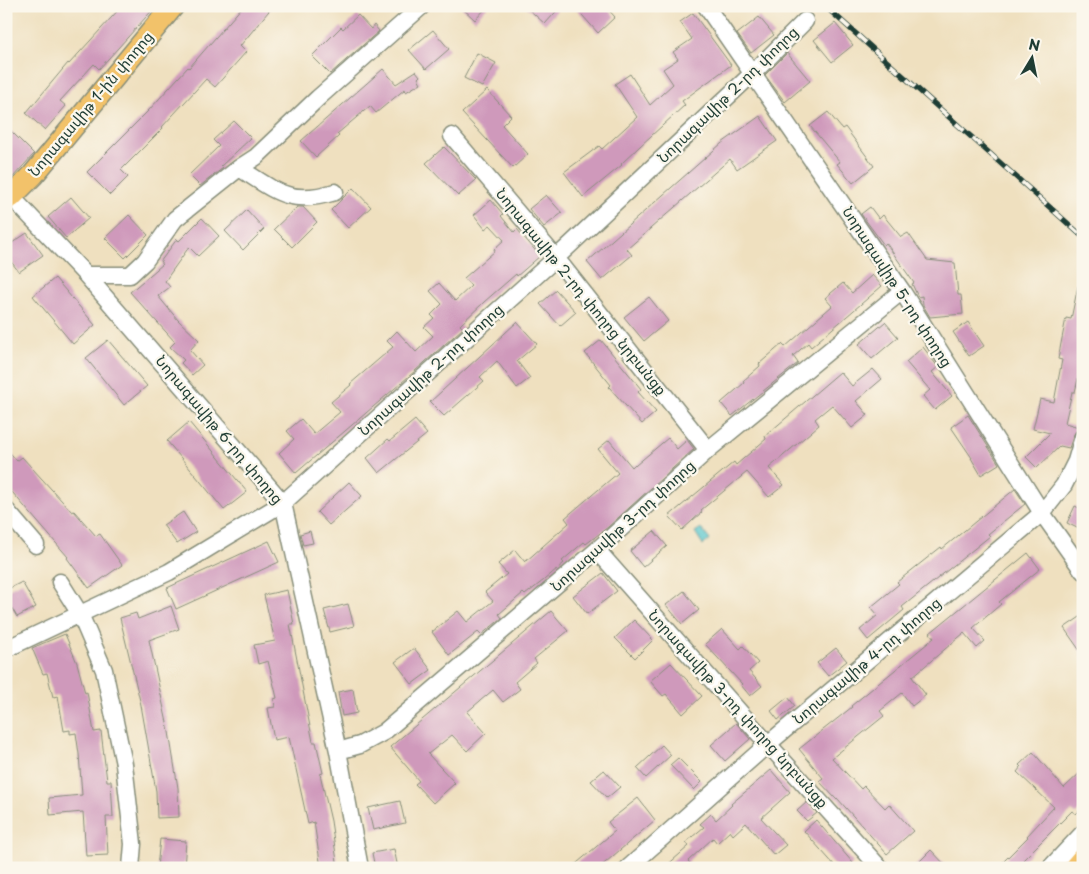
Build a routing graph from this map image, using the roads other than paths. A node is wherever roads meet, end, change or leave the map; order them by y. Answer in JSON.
{"nodes":[{"id":1,"x":173,"y":6,"type":"edge"},
{"id":2,"x":422,"y":6,"type":"edge"},
{"id":3,"x":706,"y":6,"type":"edge"},
{"id":4,"x":805,"y":21,"type":"dead end"},
{"id":5,"x":752,"y":73,"type":"junction"},
{"id":6,"x":452,"y":136,"type":"dead end"},
{"id":7,"x":239,"y":168,"type":"junction"},
{"id":8,"x":334,"y":192,"type":"dead end"},
{"id":9,"x":8,"y":196,"type":"edge"},
{"id":10,"x":556,"y":258,"type":"junction"},
{"id":11,"x":86,"y":275,"type":"junction"},
{"id":12,"x":902,"y":290,"type":"junction"},
{"id":13,"x":1083,"y":438,"type":"edge"},
{"id":14,"x":708,"y":450,"type":"junction"},
{"id":15,"x":283,"y":503,"type":"junction"},
{"id":16,"x":6,"y":510,"type":"edge"},
{"id":17,"x":1042,"y":513,"type":"junction"},
{"id":18,"x":36,"y":545,"type":"dead end"},
{"id":19,"x":597,"y":550,"type":"junction"},
{"id":20,"x":1083,"y":571,"type":"edge"},
{"id":21,"x":60,"y":582,"type":"dead end"},
{"id":22,"x":80,"y":614,"type":"junction"},
{"id":23,"x":6,"y":648,"type":"edge"},
{"id":24,"x":768,"y":744,"type":"junction"},
{"id":25,"x":338,"y":751,"type":"junction"},
{"id":26,"x":1083,"y":833,"type":"edge"},
{"id":27,"x":1083,"y":861,"type":"edge"},
{"id":28,"x":131,"y":868,"type":"edge"},
{"id":29,"x":360,"y":868,"type":"edge"},
{"id":30,"x":628,"y":868,"type":"edge"},
{"id":31,"x":880,"y":868,"type":"edge"},
{"id":32,"x":1050,"y":868,"type":"edge"},
{"id":33,"x":1077,"y":868,"type":"edge"}],
"edges":[{"from":1,"to":9,"type":"main road","name":"Նորագավիթ 1-ին փողոց"},
{"from":2,"to":7,"type":"street"},
{"from":3,"to":5,"type":"street","name":"Նորագավիթ 5-րդ փողոց"},
{"from":4,"to":5,"type":"street","name":"Նորագավիթ 2-րդ փողոց"},
{"from":5,"to":10,"type":"street","name":"Նորագավիթ 2-րդ փողոց"},
{"from":5,"to":12,"type":"street","name":"Նորագավիթ 5-րդ փողոց"},
{"from":6,"to":10,"type":"street","name":"Նորագավիթ 2-րդ փողոց նրբանցք"},
{"from":7,"to":8,"type":"street"},
{"from":7,"to":11,"type":"street"},
{"from":9,"to":11,"type":"street","name":"Նորագավիթ 6-րդ փողոց"},
{"from":10,"to":14,"type":"street","name":"Նորագավիթ 2-րդ փողոց նրբանցք"},
{"from":10,"to":15,"type":"street","name":"Նորագավիթ 2-րդ փողոց"},
{"from":11,"to":15,"type":"street","name":"Նորագավիթ 6-րդ փողոց"},
{"from":12,"to":14,"type":"street","name":"Նորագավիթ 3-րդ փողոց"},
{"from":12,"to":17,"type":"street","name":"Նորագավիթ 5-րդ փողոց"},
{"from":13,"to":17,"type":"street","name":"Նորագավիթ 4-րդ փողոց"},
{"from":14,"to":19,"type":"street","name":"Նորագավիթ 3-րդ փողոց"},
{"from":15,"to":22,"type":"street","name":"Նորագավիթ 2-րդ փողոց"},
{"from":15,"to":25,"type":"street","name":"Նորագավիթ 6-րդ փողոց"},
{"from":16,"to":18,"type":"street"},
{"from":17,"to":20,"type":"street","name":"Նորագավիթ 5-րդ փողոց"},
{"from":17,"to":24,"type":"street","name":"Նորագավիթ 4-րդ փողոց"},
{"from":19,"to":24,"type":"street","name":"Նորագավիթ 3-րդ փողոց նրբանցք"},
{"from":19,"to":25,"type":"street","name":"Նորագավիթ 3-րդ փողոց"},
{"from":21,"to":22,"type":"street"},
{"from":22,"to":23,"type":"street","name":"Նորագավիթ 2-րդ փողոց"},
{"from":22,"to":28,"type":"street"},
{"from":24,"to":30,"type":"street","name":"Նորագավիթ 4-րդ փողոց"},
{"from":24,"to":31,"type":"street","name":"Նորագավիթ 3-րդ փողոց նրբանցք"},
{"from":25,"to":29,"type":"street","name":"Նորագավիթ 6-րդ փողոց"},
{"from":26,"to":32,"type":"street"},
{"from":27,"to":33,"type":"highway"}]}
